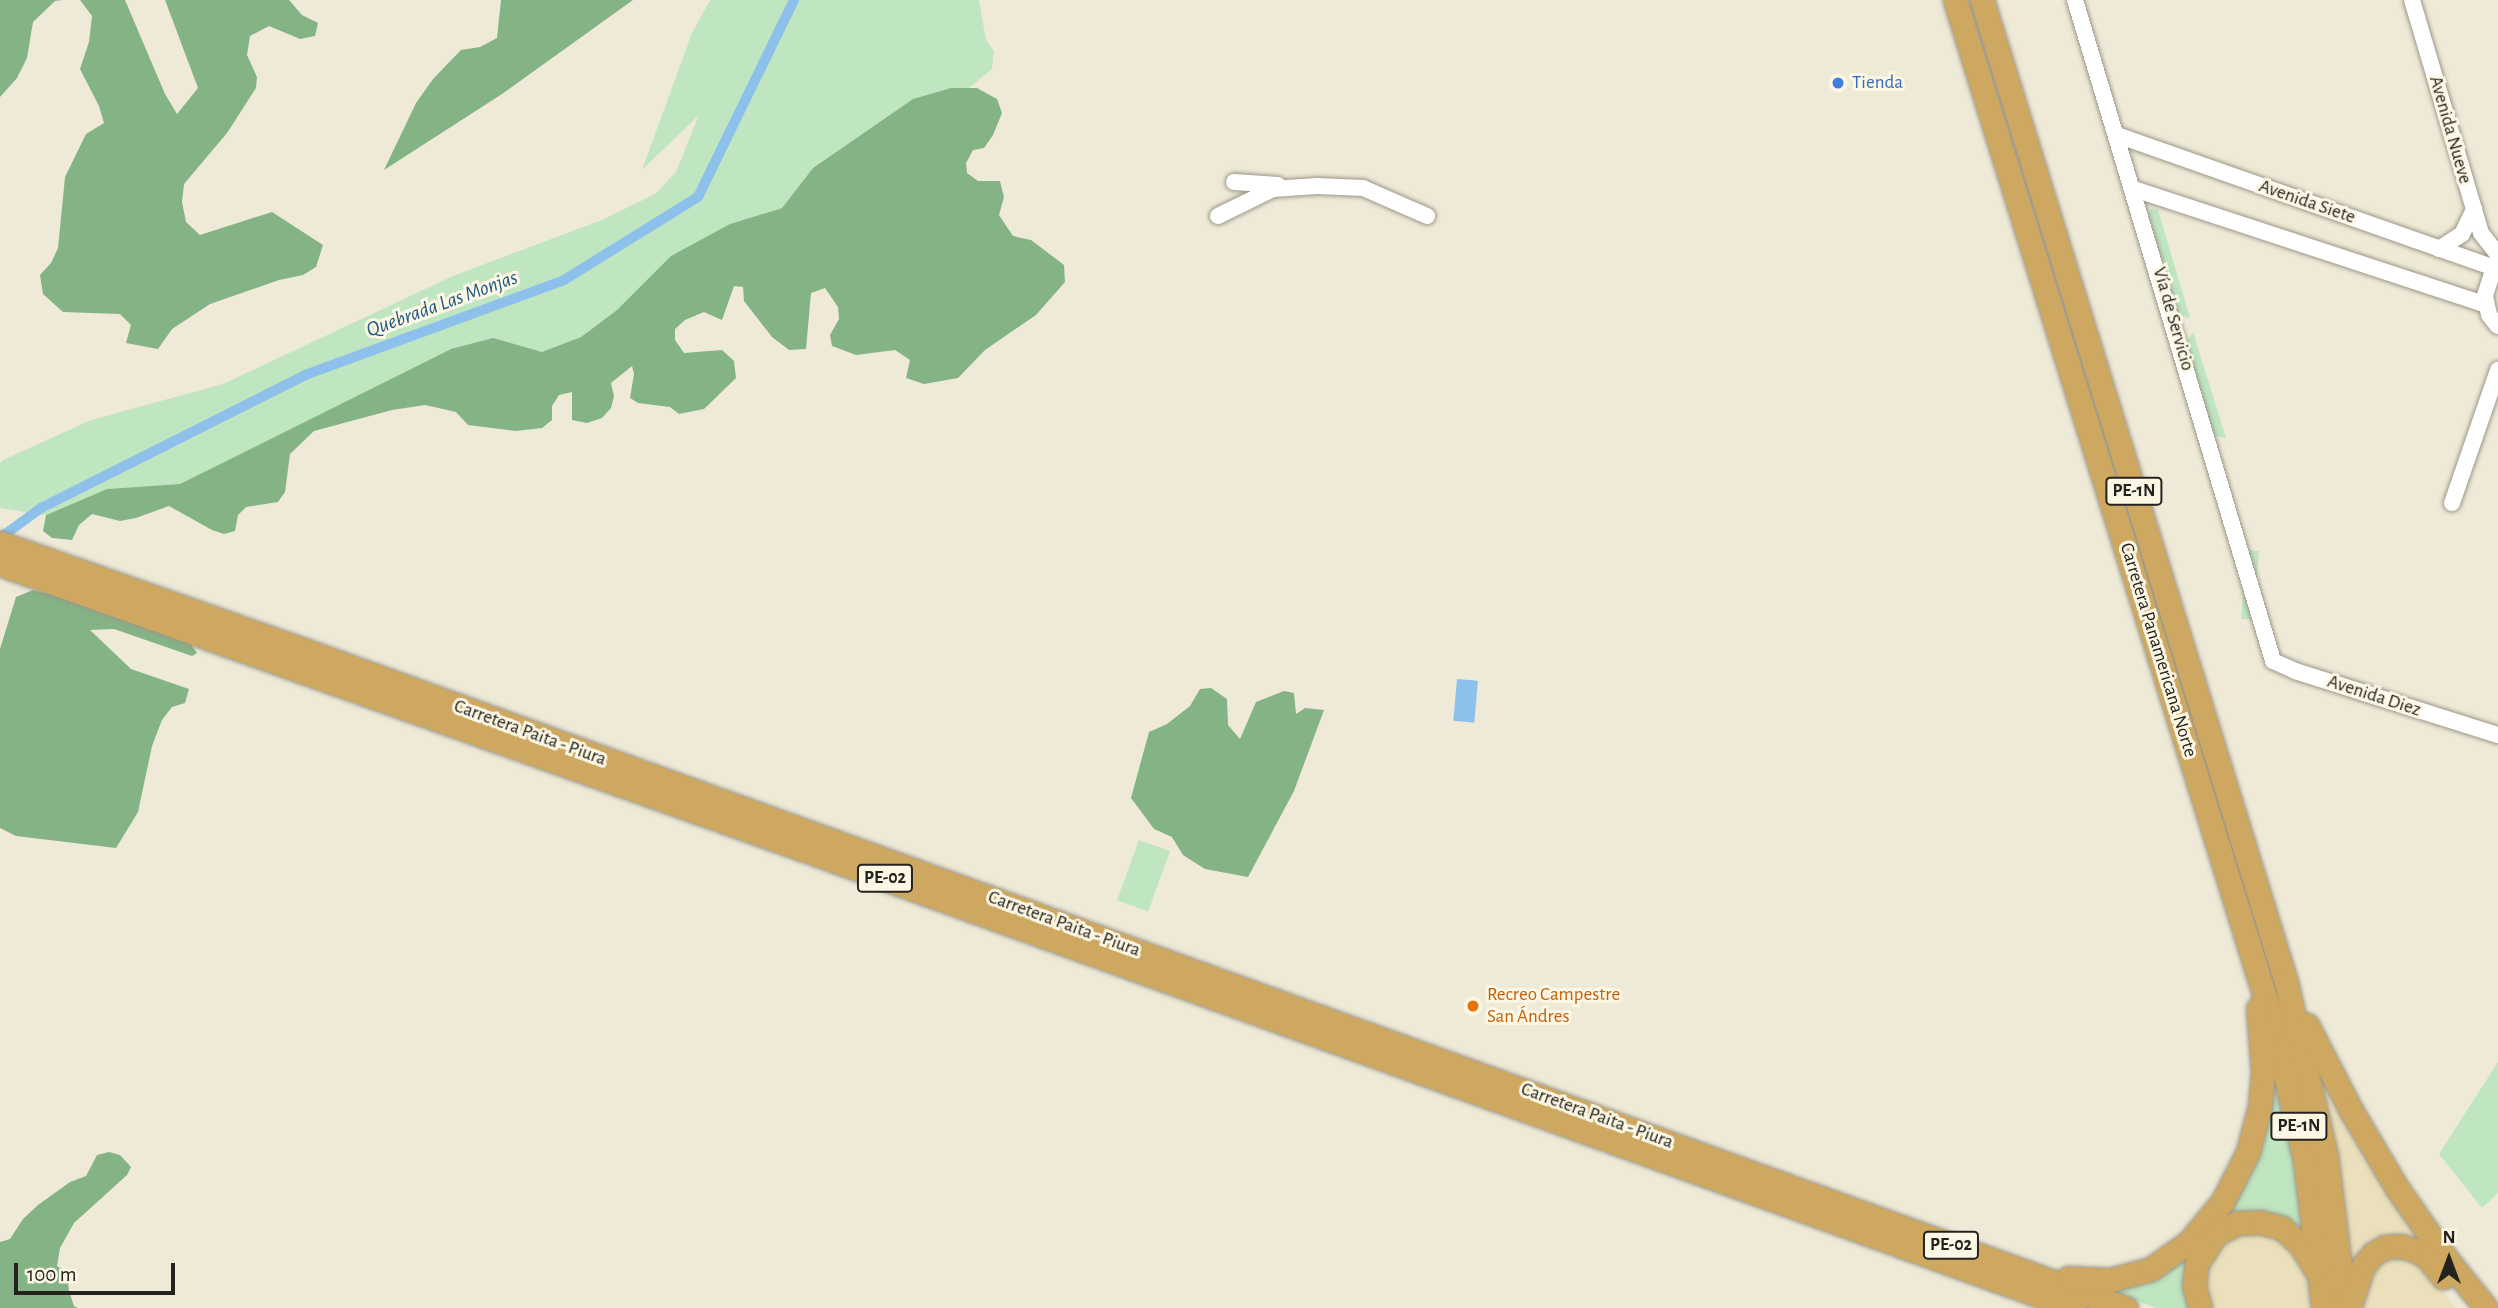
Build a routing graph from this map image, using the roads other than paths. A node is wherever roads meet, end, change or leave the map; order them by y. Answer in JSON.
{"nodes":[{"id":1,"x":1955,"y":0,"type":"edge"},
{"id":2,"x":1982,"y":0,"type":"edge"},
{"id":3,"x":2075,"y":0,"type":"edge"},
{"id":4,"x":2412,"y":0,"type":"edge"},
{"id":5,"x":2117,"y":135,"type":"junction"},
{"id":6,"x":1234,"y":182,"type":"dead end"},
{"id":7,"x":1291,"y":186,"type":"junction"},
{"id":8,"x":2134,"y":189,"type":"junction"},
{"id":9,"x":2474,"y":209,"type":"junction"},
{"id":10,"x":1218,"y":216,"type":"dead end"},
{"id":11,"x":1427,"y":216,"type":"dead end"},
{"id":12,"x":2439,"y":248,"type":"junction"},
{"id":13,"x":2498,"y":255,"type":"edge"},
{"id":14,"x":2498,"y":269,"type":"edge"},
{"id":15,"x":2486,"y":305,"type":"junction"},
{"id":16,"x":2498,"y":326,"type":"edge"},
{"id":17,"x":2498,"y":370,"type":"edge"},
{"id":18,"x":2132,"y":483,"type":"junction"},
{"id":19,"x":2108,"y":492,"type":"junction"},
{"id":20,"x":2452,"y":503,"type":"dead end"},
{"id":21,"x":4,"y":555,"type":"edge"},
{"id":22,"x":2265,"y":640,"type":"joint"},
{"id":23,"x":2498,"y":735,"type":"edge"},
{"id":24,"x":2251,"y":950,"type":"junction"},
{"id":25,"x":2286,"y":982,"type":"junction"},
{"id":26,"x":2010,"y":1276,"type":"junction"},
{"id":27,"x":2322,"y":1281,"type":"junction"},
{"id":28,"x":2038,"y":1308,"type":"edge"},
{"id":29,"x":2074,"y":1308,"type":"edge"},
{"id":30,"x":2126,"y":1308,"type":"edge"},
{"id":31,"x":2200,"y":1308,"type":"edge"},
{"id":32,"x":2323,"y":1308,"type":"edge"},
{"id":33,"x":2347,"y":1308,"type":"edge"},
{"id":34,"x":2467,"y":1308,"type":"edge"},
{"id":35,"x":2486,"y":1308,"type":"edge"}],
"edges":[{"from":1,"to":19,"type":"highway","name":"Carretera Panamericana Norte","number":"PE-1N"},
{"from":2,"to":18,"type":"highway","name":"Carretera Panamericana Norte","number":"PE-1N"},
{"from":3,"to":5,"type":"street","name":"Vía de Servicio"},
{"from":4,"to":9,"type":"street","name":"Avenida Nueve"},
{"from":5,"to":8,"type":"street","name":"Vía de Servicio"},
{"from":5,"to":12,"type":"street","name":"Avenida Siete"},
{"from":6,"to":7,"type":"street"},
{"from":7,"to":10,"type":"street"},
{"from":7,"to":11,"type":"street"},
{"from":8,"to":15,"type":"street"},
{"from":8,"to":22,"type":"street","name":"Vía de Servicio"},
{"from":9,"to":12,"type":"street"},
{"from":9,"to":13,"type":"street","name":"Avenida Nueve"},
{"from":12,"to":14,"type":"street","name":"Avenida Siete"},
{"from":14,"to":15,"type":"street"},
{"from":15,"to":16,"type":"street"},
{"from":17,"to":20,"type":"street"},
{"from":18,"to":19,"type":"highway"},
{"from":18,"to":25,"type":"highway","name":"Carretera Panamericana Norte","number":"PE-1N"},
{"from":19,"to":24,"type":"highway","name":"Carretera Panamericana Norte","number":"PE-1N"},
{"from":21,"to":26,"type":"highway","name":"Carretera Paita - Piura","number":"PE-02"},
{"from":22,"to":23,"type":"street","name":"Avenida Diez"},
{"from":24,"to":26,"type":"highway"},
{"from":24,"to":27,"type":"highway","name":"Carretera Panamericana Norte","number":"PE-1N"},
{"from":25,"to":33,"type":"highway","name":"Carretera Panamericana Norte","number":"PE-1N"},
{"from":25,"to":35,"type":"highway"},
{"from":26,"to":28,"type":"highway"},
{"from":26,"to":29,"type":"highway","name":"Carretera Paita - Piura","number":"PE-02"},
{"from":26,"to":30,"type":"highway","name":"Carretera Paita - Piura","number":"PE-02"},
{"from":27,"to":31,"type":"highway"},
{"from":27,"to":32,"type":"highway","name":"Carretera Panamericana Norte","number":"PE-1N"},
{"from":33,"to":34,"type":"highway"}]}
